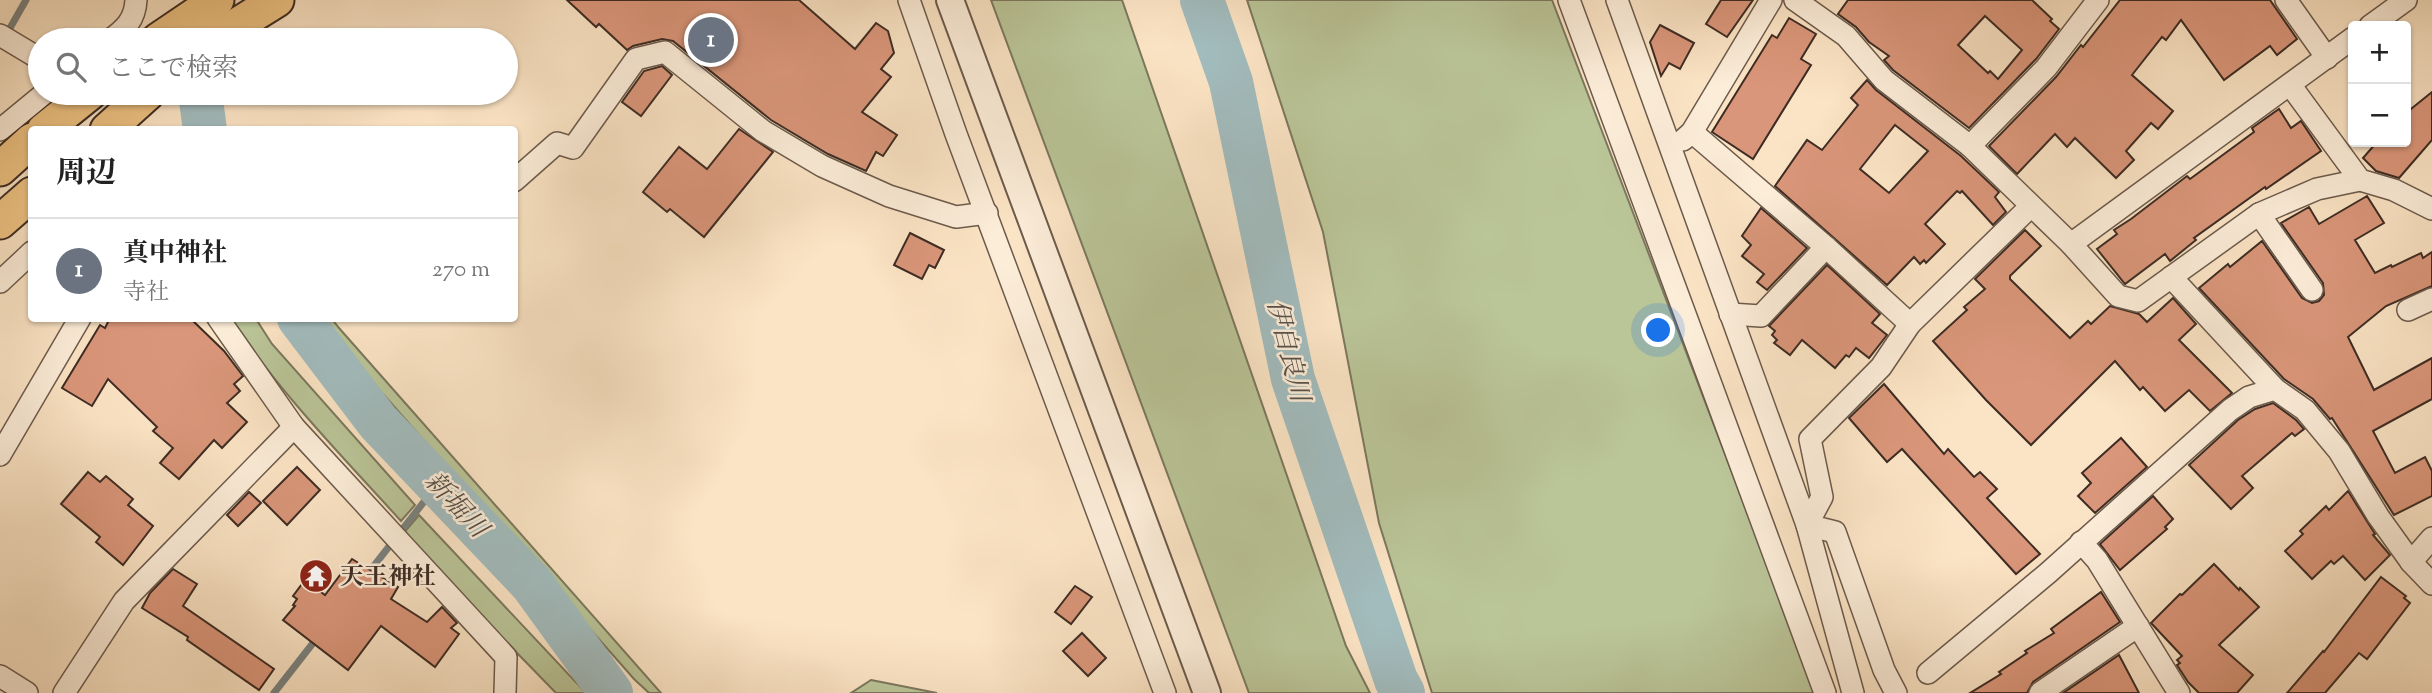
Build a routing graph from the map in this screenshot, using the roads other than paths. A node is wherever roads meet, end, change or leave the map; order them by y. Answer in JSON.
{"nodes":[{"id":1,"x":136,"y":0,"type":"edge"},
{"id":2,"x":217,"y":0,"type":"edge"},
{"id":3,"x":277,"y":0,"type":"edge"},
{"id":4,"x":909,"y":0,"type":"edge"},
{"id":5,"x":950,"y":0,"type":"edge"},
{"id":6,"x":1569,"y":0,"type":"edge"},
{"id":7,"x":1617,"y":0,"type":"edge"},
{"id":8,"x":1771,"y":0,"type":"edge"},
{"id":9,"x":1795,"y":0,"type":"edge"},
{"id":10,"x":2098,"y":0,"type":"edge"},
{"id":11,"x":2286,"y":0,"type":"edge"},
{"id":12,"x":2406,"y":0,"type":"edge"},
{"id":13,"x":2377,"y":21,"type":"edge"},
{"id":14,"x":127,"y":28,"type":"edge"},
{"id":15,"x":176,"y":28,"type":"edge"},
{"id":16,"x":232,"y":28,"type":"edge"},
{"id":17,"x":0,"y":35,"type":"edge"},
{"id":18,"x":2348,"y":42,"type":"edge"},
{"id":19,"x":28,"y":52,"type":"edge"},
{"id":20,"x":2327,"y":58,"type":"junction"},
{"id":21,"x":2291,"y":86,"type":"junction"},
{"id":22,"x":30,"y":105,"type":"edge"},
{"id":23,"x":75,"y":105,"type":"edge"},
{"id":24,"x":49,"y":126,"type":"edge"},
{"id":25,"x":0,"y":130,"type":"edge"},
{"id":26,"x":1692,"y":132,"type":"junction"},
{"id":27,"x":28,"y":143,"type":"edge"},
{"id":28,"x":1970,"y":146,"type":"junction"},
{"id":29,"x":1670,"y":149,"type":"junction"},
{"id":30,"x":0,"y":169,"type":"edge"},
{"id":31,"x":518,"y":177,"type":"edge"},
{"id":32,"x":2360,"y":180,"type":"junction"},
{"id":33,"x":28,"y":198,"type":"edge"},
{"id":34,"x":2031,"y":206,"type":"junction"},
{"id":35,"x":2432,"y":209,"type":"edge"},
{"id":36,"x":987,"y":214,"type":"junction"},
{"id":37,"x":2259,"y":214,"type":"junction"},
{"id":38,"x":0,"y":222,"type":"edge"},
{"id":39,"x":2071,"y":244,"type":"junction"},
{"id":40,"x":1826,"y":247,"type":"junction"},
{"id":41,"x":28,"y":255,"type":"edge"},
{"id":42,"x":2171,"y":277,"type":"junction"},
{"id":43,"x":0,"y":282,"type":"edge"},
{"id":44,"x":2312,"y":290,"type":"dead end"},
{"id":45,"x":2432,"y":299,"type":"edge"},
{"id":46,"x":2408,"y":310,"type":"dead end"},
{"id":47,"x":1730,"y":314,"type":"junction"},
{"id":48,"x":78,"y":322,"type":"edge"},
{"id":49,"x":221,"y":322,"type":"edge"},
{"id":50,"x":1910,"y":324,"type":"junction"},
{"id":51,"x":2275,"y":389,"type":"junction"},
{"id":52,"x":294,"y":427,"type":"junction"},
{"id":53,"x":0,"y":455,"type":"edge"},
{"id":54,"x":1807,"y":525,"type":"junction"},
{"id":55,"x":2432,"y":538,"type":"edge"},
{"id":56,"x":2081,"y":542,"type":"junction"},
{"id":57,"x":2411,"y":562,"type":"junction"},
{"id":58,"x":2432,"y":584,"type":"edge"},
{"id":59,"x":2138,"y":626,"type":"junction"},
{"id":60,"x":1928,"y":673,"type":"dead end"},
{"id":61,"x":0,"y":676,"type":"edge"},
{"id":62,"x":2169,"y":689,"type":"edge"},
{"id":63,"x":27,"y":693,"type":"edge"},
{"id":64,"x":64,"y":693,"type":"edge"},
{"id":65,"x":505,"y":693,"type":"edge"},
{"id":66,"x":1165,"y":693,"type":"edge"},
{"id":67,"x":1207,"y":693,"type":"edge"},
{"id":68,"x":1825,"y":693,"type":"edge"},
{"id":69,"x":1853,"y":693,"type":"edge"},
{"id":70,"x":1896,"y":693,"type":"edge"},
{"id":71,"x":2040,"y":693,"type":"edge"}],
"edges":[{"from":1,"to":14,"type":"street"},
{"from":2,"to":15,"type":"main road"},
{"from":3,"to":16,"type":"main road"},
{"from":4,"to":36,"type":"street"},
{"from":5,"to":67,"type":"street"},
{"from":6,"to":68,"type":"street"},
{"from":7,"to":29,"type":"street"},
{"from":8,"to":26,"type":"street"},
{"from":9,"to":28,"type":"street"},
{"from":10,"to":28,"type":"street"},
{"from":11,"to":20,"type":"street"},
{"from":12,"to":13,"type":"street"},
{"from":17,"to":19,"type":"street"},
{"from":18,"to":20,"type":"street"},
{"from":20,"to":21,"type":"street"},
{"from":21,"to":32,"type":"street"},
{"from":21,"to":39,"type":"street"},
{"from":22,"to":25,"type":"street"},
{"from":23,"to":24,"type":"main road"},
{"from":26,"to":29,"type":"street"},
{"from":26,"to":40,"type":"street"},
{"from":27,"to":30,"type":"main road"},
{"from":28,"to":34,"type":"street"},
{"from":29,"to":47,"type":"street"},
{"from":31,"to":36,"type":"street"},
{"from":32,"to":35,"type":"street"},
{"from":32,"to":37,"type":"street"},
{"from":33,"to":38,"type":"main road"},
{"from":34,"to":39,"type":"street"},
{"from":34,"to":50,"type":"street"},
{"from":36,"to":66,"type":"street"},
{"from":37,"to":42,"type":"street"},
{"from":37,"to":44,"type":"street"},
{"from":39,"to":42,"type":"street"},
{"from":40,"to":47,"type":"street"},
{"from":40,"to":50,"type":"street"},
{"from":41,"to":43,"type":"street"},
{"from":42,"to":51,"type":"street"},
{"from":45,"to":46,"type":"street"},
{"from":47,"to":54,"type":"street"},
{"from":48,"to":53,"type":"street"},
{"from":49,"to":52,"type":"street"},
{"from":50,"to":54,"type":"street"},
{"from":51,"to":56,"type":"street"},
{"from":51,"to":57,"type":"street"},
{"from":52,"to":64,"type":"street"},
{"from":52,"to":65,"type":"street"},
{"from":54,"to":69,"type":"street"},
{"from":54,"to":70,"type":"street"},
{"from":55,"to":57,"type":"street"},
{"from":56,"to":59,"type":"street"},
{"from":56,"to":60,"type":"street"},
{"from":57,"to":58,"type":"street"},
{"from":59,"to":62,"type":"street"},
{"from":59,"to":71,"type":"street"},
{"from":61,"to":63,"type":"street"}]}
